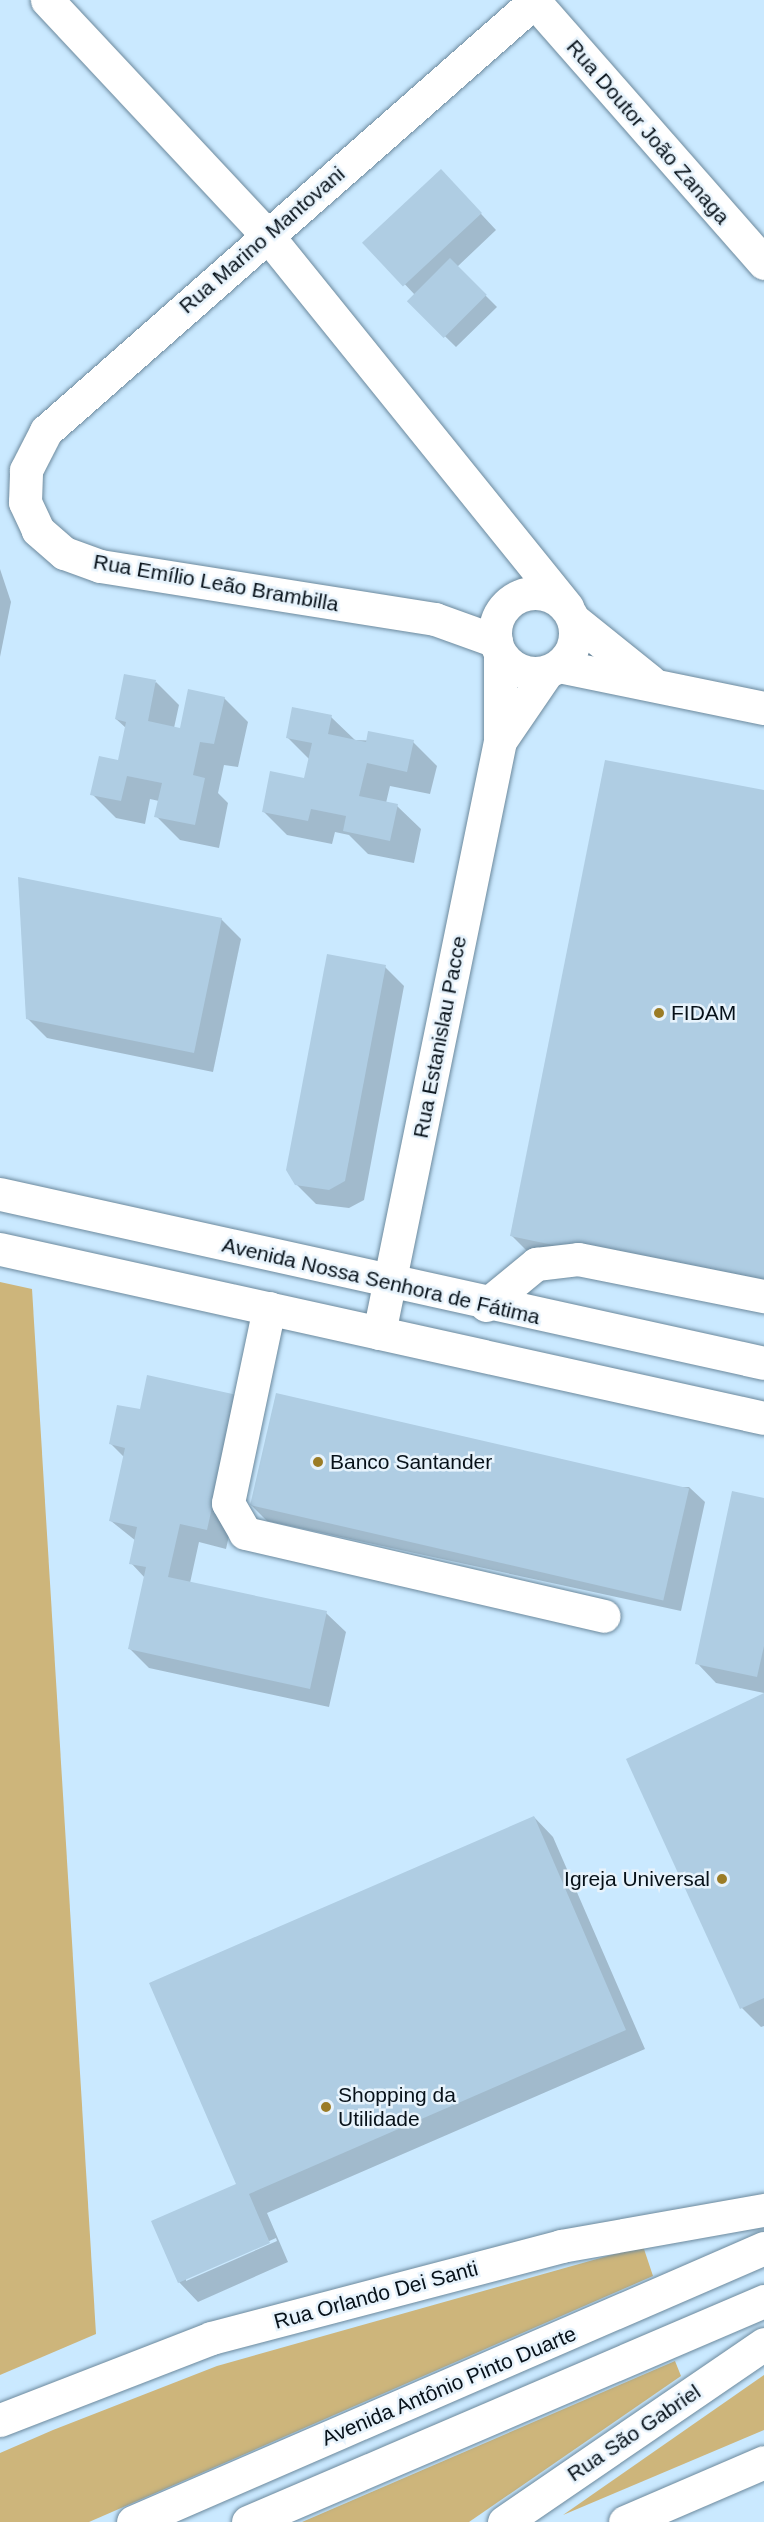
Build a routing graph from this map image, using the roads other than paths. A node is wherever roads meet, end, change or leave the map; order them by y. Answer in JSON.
{"nodes":[{"id":1,"x":47,"y":0,"type":"edge"},
{"id":2,"x":534,"y":0,"type":"edge"},
{"id":3,"x":267,"y":235,"type":"junction"},
{"id":4,"x":764,"y":263,"type":"edge"},
{"id":5,"x":25,"y":502,"type":"joint"},
{"id":6,"x":486,"y":506,"type":"junction"},
{"id":7,"x":512,"y":600,"type":"junction"},
{"id":8,"x":570,"y":613,"type":"junction"},
{"id":9,"x":435,"y":619,"type":"junction"},
{"id":10,"x":498,"y":648,"type":"junction"},
{"id":11,"x":553,"y":669,"type":"junction"},
{"id":12,"x":653,"y":684,"type":"junction"},
{"id":13,"x":764,"y":708,"type":"edge"},
{"id":14,"x":500,"y":741,"type":"junction"},
{"id":15,"x":0,"y":1194,"type":"edge"},
{"id":16,"x":0,"y":1249,"type":"edge"},
{"id":17,"x":389,"y":1285,"type":"junction"},
{"id":18,"x":764,"y":1296,"type":"edge"},
{"id":19,"x":486,"y":1305,"type":"junction"},
{"id":20,"x":269,"y":1308,"type":"junction"},
{"id":21,"x":379,"y":1333,"type":"junction"},
{"id":22,"x":764,"y":1363,"type":"edge"},
{"id":23,"x":764,"y":1418,"type":"edge"},
{"id":24,"x":604,"y":1616,"type":"dead end"},
{"id":25,"x":764,"y":2210,"type":"edge"},
{"id":26,"x":764,"y":2248,"type":"edge"},
{"id":27,"x":764,"y":2301,"type":"edge"},
{"id":28,"x":764,"y":2344,"type":"edge"},
{"id":29,"x":0,"y":2420,"type":"edge"},
{"id":30,"x":764,"y":2462,"type":"edge"},
{"id":31,"x":133,"y":2522,"type":"edge"},
{"id":32,"x":248,"y":2522,"type":"edge"},
{"id":33,"x":504,"y":2522,"type":"edge"},
{"id":34,"x":625,"y":2522,"type":"edge"}],
"edges":[{"from":1,"to":3,"type":"street"},
{"from":2,"to":3,"type":"street","name":"Rua Marino Mantovani"},
{"from":2,"to":4,"type":"street","name":"Rua Doutor João Zanaga"},
{"from":3,"to":5,"type":"street","name":"Rua Marino Mantovani"},
{"from":3,"to":6,"type":"street"},
{"from":5,"to":9,"type":"street","name":"Rua Emílio Leão Brambilla"},
{"from":6,"to":7,"type":"street"},
{"from":6,"to":8,"type":"street"},
{"from":7,"to":8,"type":"street"},
{"from":7,"to":9,"type":"street","name":"Rua Emílio Leão Brambilla"},
{"from":7,"to":10,"type":"street"},
{"from":8,"to":11,"type":"street"},
{"from":8,"to":12,"type":"street"},
{"from":9,"to":10,"type":"street","name":"Rua Emílio Leão Brambilla"},
{"from":10,"to":11,"type":"street"},
{"from":10,"to":14,"type":"street","name":"Rua Estanislau Pacce"},
{"from":11,"to":12,"type":"street"},
{"from":11,"to":14,"type":"street","name":"Rua Estanislau Pacce"},
{"from":12,"to":13,"type":"street"},
{"from":14,"to":17,"type":"street","name":"Rua Estanislau Pacce"},
{"from":15,"to":17,"type":"street","name":"Avenida Nossa Senhora de Fátima"},
{"from":16,"to":20,"type":"street"},
{"from":17,"to":19,"type":"street","name":"Avenida Nossa Senhora de Fátima"},
{"from":17,"to":21,"type":"street","name":"Rua Estanislau Pacce"},
{"from":18,"to":19,"type":"street"},
{"from":19,"to":22,"type":"street","name":"Avenida Nossa Senhora de Fátima"},
{"from":20,"to":21,"type":"street"},
{"from":20,"to":24,"type":"street"},
{"from":21,"to":23,"type":"street"},
{"from":25,"to":29,"type":"street","name":"Rua Orlando Dei Santi"},
{"from":26,"to":31,"type":"street","name":"Avenida Antônio Pinto Duarte"},
{"from":27,"to":32,"type":"street"},
{"from":28,"to":33,"type":"street","name":"Rua São Gabriel"},
{"from":30,"to":34,"type":"street"}]}
